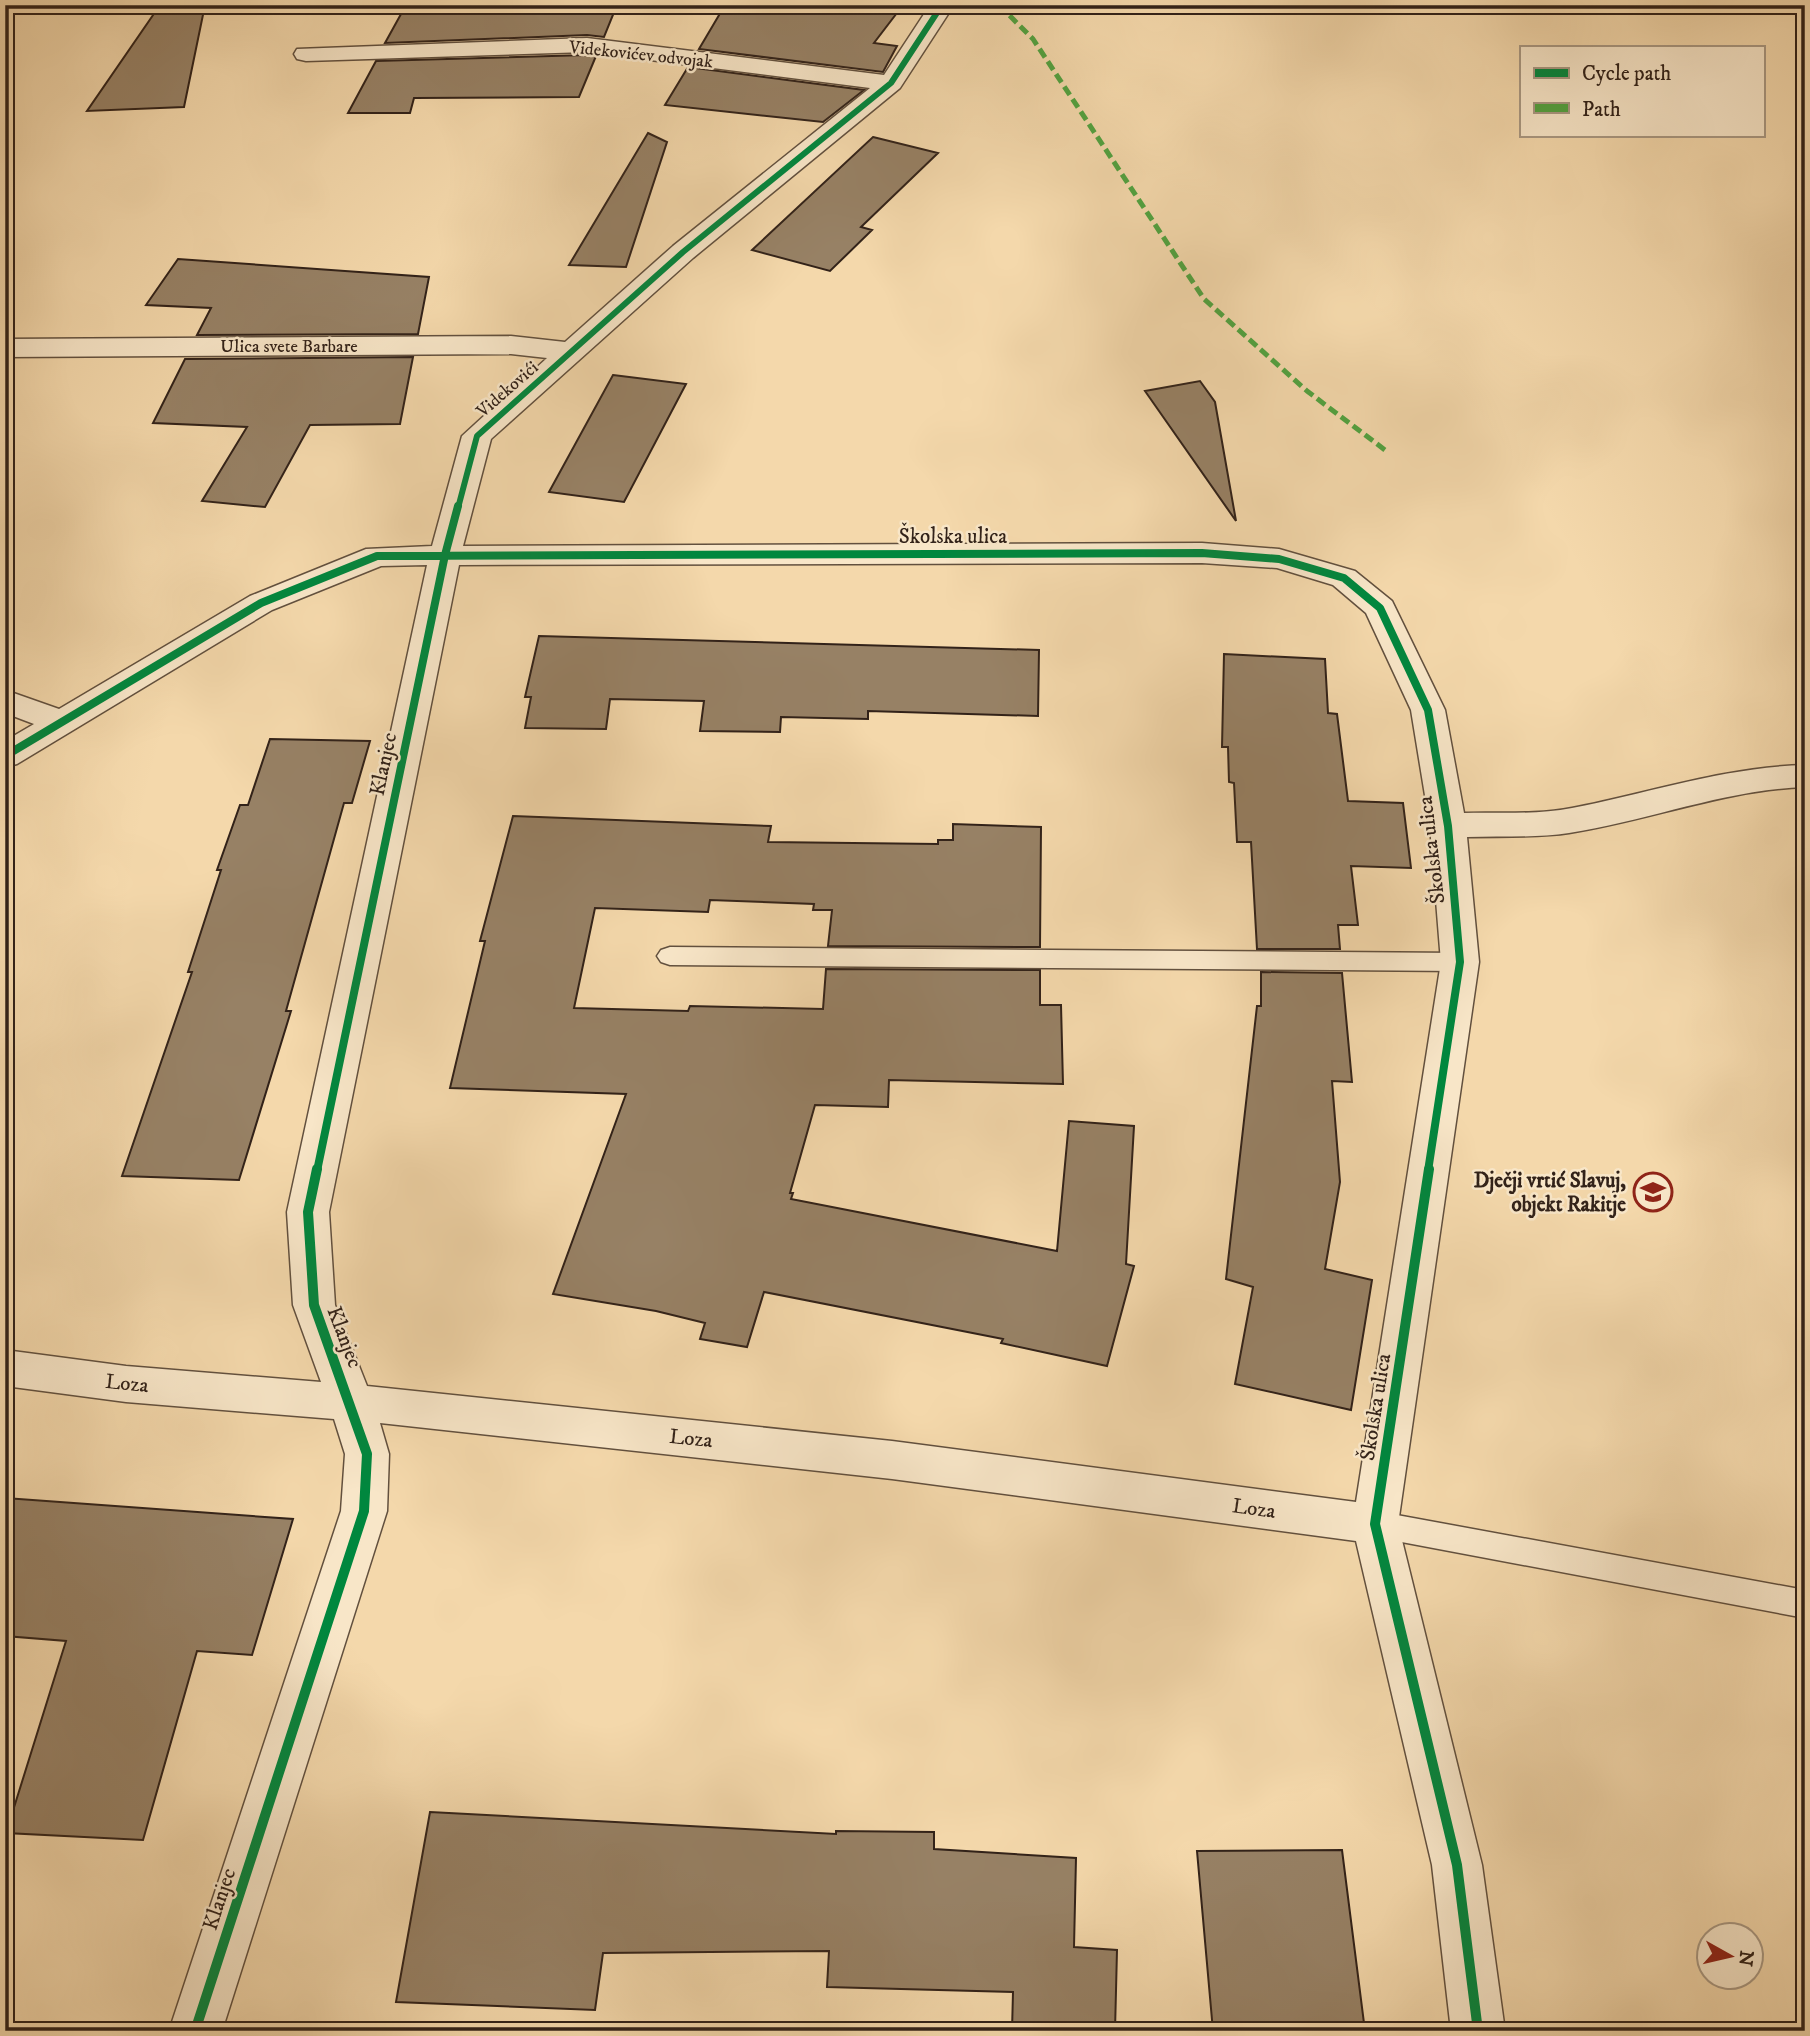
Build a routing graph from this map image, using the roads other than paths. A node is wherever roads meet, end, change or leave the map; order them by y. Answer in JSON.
{"nodes":[{"id":1,"x":942,"y":5,"type":"edge"},
{"id":2,"x":306,"y":54,"type":"dead end"},
{"id":3,"x":891,"y":83,"type":"junction"},
{"id":4,"x":5,"y":348,"type":"edge"},
{"id":5,"x":573,"y":352,"type":"junction"},
{"id":6,"x":445,"y":555,"type":"junction"},
{"id":7,"x":5,"y":701,"type":"edge"},
{"id":8,"x":63,"y":722,"type":"junction"},
{"id":9,"x":5,"y":757,"type":"edge"},
{"id":10,"x":1805,"y":776,"type":"edge"},
{"id":11,"x":1448,"y":826,"type":"junction"},
{"id":12,"x":670,"y":956,"type":"dead end"},
{"id":13,"x":1460,"y":962,"type":"junction"},
{"id":14,"x":5,"y":1368,"type":"edge"},
{"id":15,"x":351,"y":1402,"type":"junction"},
{"id":16,"x":1375,"y":1524,"type":"junction"},
{"id":17,"x":1805,"y":1604,"type":"edge"},
{"id":18,"x":195,"y":2031,"type":"edge"},
{"id":19,"x":1478,"y":2031,"type":"edge"}],
"edges":[{"from":1,"to":3,"type":"street","name":"Videkovići"},
{"from":2,"to":3,"type":"street","name":"Videkovićev odvojak"},
{"from":3,"to":5,"type":"street","name":"Videkovići"},
{"from":4,"to":5,"type":"street","name":"Ulica svete Barbare"},
{"from":5,"to":6,"type":"street","name":"Videkovići"},
{"from":6,"to":8,"type":"street"},
{"from":6,"to":11,"type":"street","name":"Školska ulica"},
{"from":6,"to":15,"type":"street","name":"Klanjec"},
{"from":7,"to":8,"type":"street"},
{"from":8,"to":9,"type":"street"},
{"from":10,"to":11,"type":"street","name":"Školska ulica"},
{"from":11,"to":13,"type":"street","name":"Školska ulica"},
{"from":12,"to":13,"type":"lane"},
{"from":13,"to":16,"type":"street","name":"Školska ulica"},
{"from":14,"to":15,"type":"street","name":"Loza"},
{"from":15,"to":16,"type":"street","name":"Loza"},
{"from":15,"to":18,"type":"street","name":"Klanjec"},
{"from":16,"to":17,"type":"lane"},
{"from":16,"to":19,"type":"street","name":"Školska ulica"}]}
